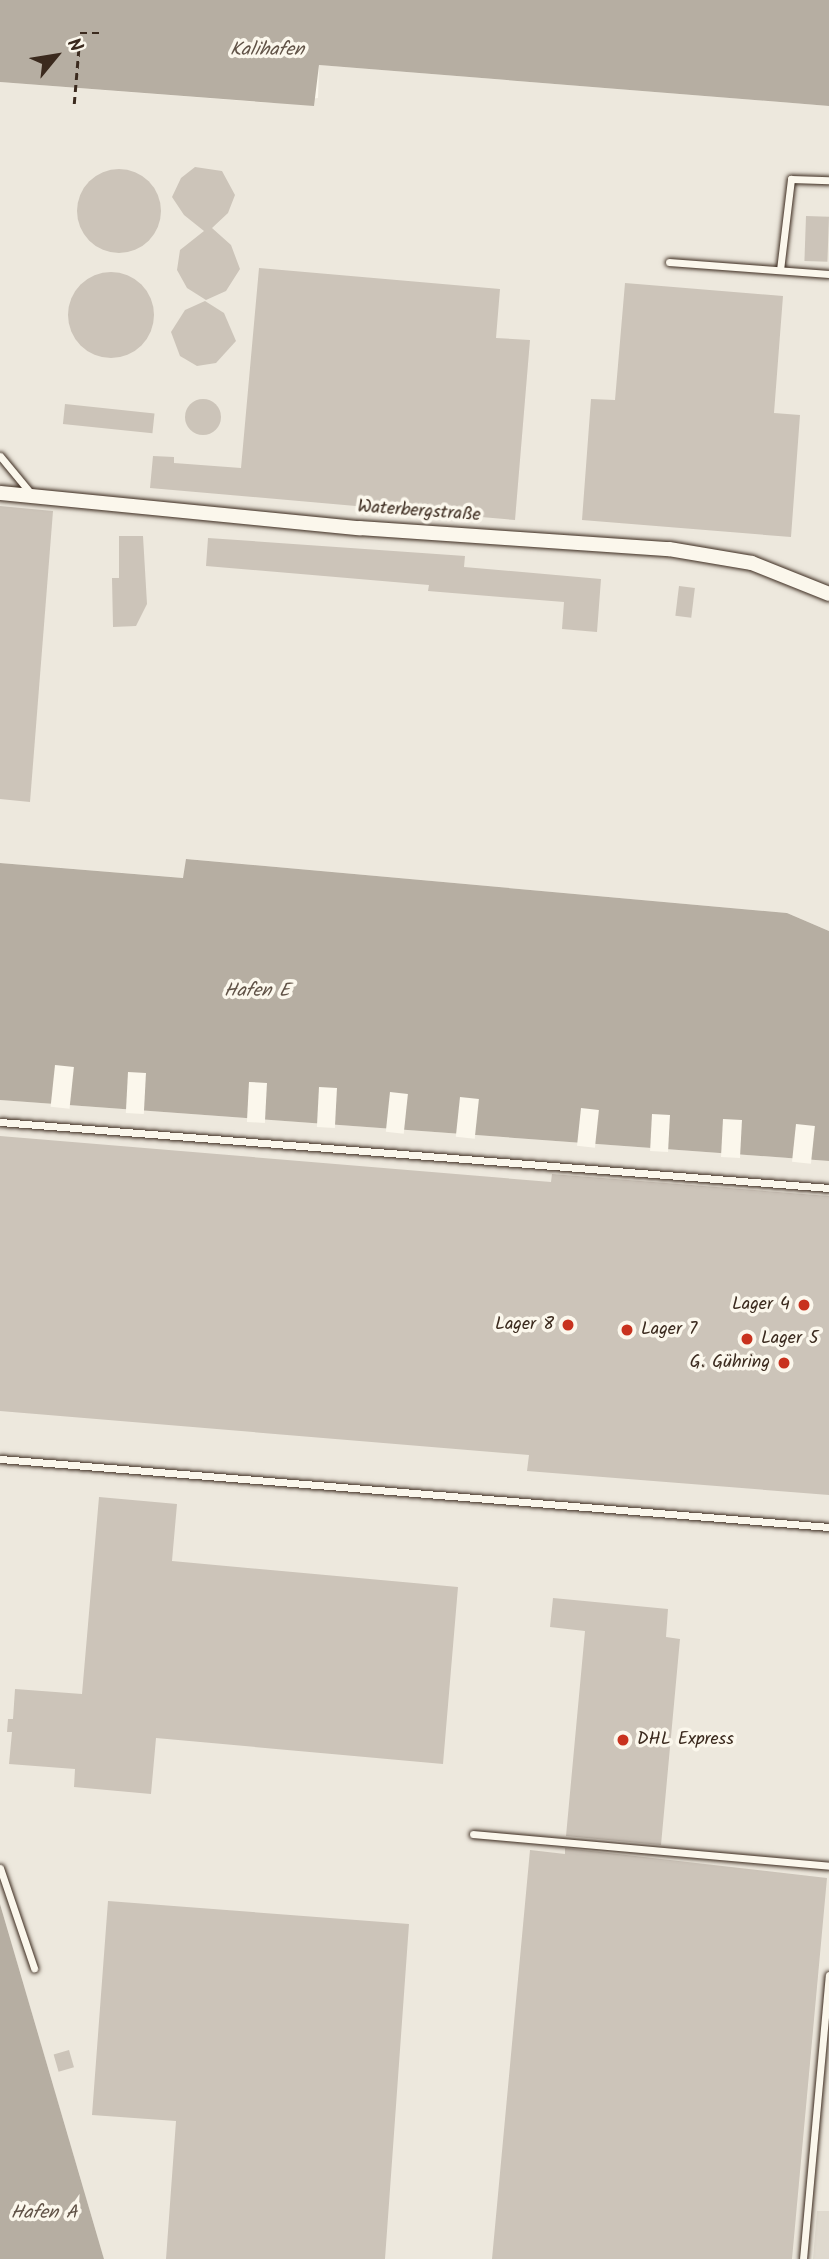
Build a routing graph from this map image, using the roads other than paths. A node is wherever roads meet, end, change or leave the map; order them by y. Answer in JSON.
{"nodes":[{"id":1,"x":829,"y":180,"type":"edge"},
{"id":2,"x":669,"y":262,"type":"dead end"},
{"id":3,"x":780,"y":270,"type":"junction"},
{"id":4,"x":829,"y":274,"type":"edge"},
{"id":5,"x":0,"y":456,"type":"edge"},
{"id":6,"x":0,"y":493,"type":"edge"},
{"id":7,"x":33,"y":496,"type":"junction"},
{"id":8,"x":829,"y":594,"type":"edge"},
{"id":9,"x":0,"y":1122,"type":"edge"},
{"id":10,"x":829,"y":1188,"type":"edge"},
{"id":11,"x":0,"y":1459,"type":"edge"},
{"id":12,"x":829,"y":1527,"type":"edge"},
{"id":13,"x":472,"y":1834,"type":"dead end"},
{"id":14,"x":829,"y":1866,"type":"edge"},
{"id":15,"x":0,"y":1868,"type":"edge"},
{"id":16,"x":34,"y":1968,"type":"dead end"},
{"id":17,"x":829,"y":1975,"type":"edge"},
{"id":18,"x":803,"y":2259,"type":"edge"}],
"edges":[{"from":1,"to":3,"type":"lane"},
{"from":2,"to":3,"type":"lane"},
{"from":3,"to":4,"type":"lane"},
{"from":5,"to":7,"type":"lane"},
{"from":6,"to":7,"type":"street","name":"Waterbergstraße"},
{"from":7,"to":8,"type":"street","name":"Waterbergstraße"},
{"from":9,"to":10,"type":"lane"},
{"from":11,"to":12,"type":"lane"},
{"from":13,"to":14,"type":"lane"},
{"from":15,"to":16,"type":"lane"},
{"from":17,"to":18,"type":"lane"}]}
